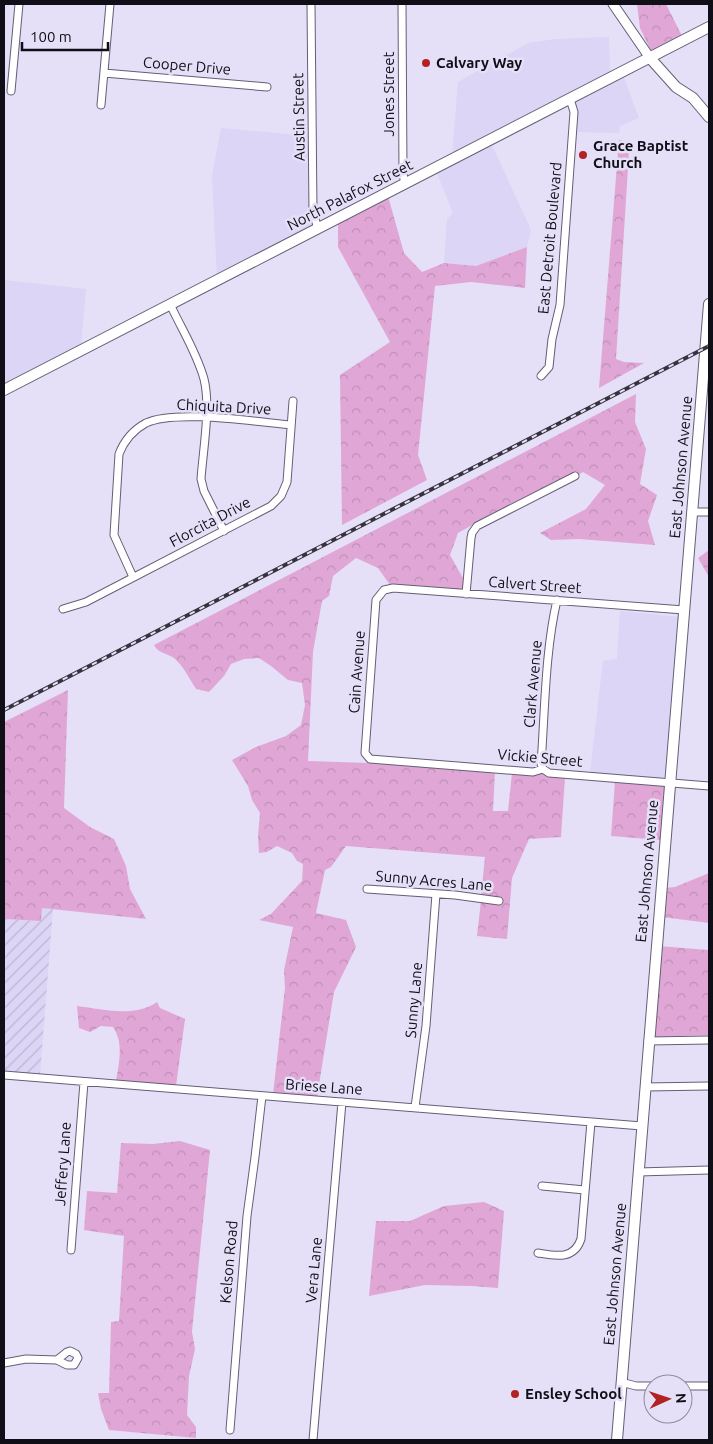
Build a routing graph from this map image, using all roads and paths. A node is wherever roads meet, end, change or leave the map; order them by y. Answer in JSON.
{"nodes":[{"id":1,"x":19,"y":4,"type":"edge"},
{"id":2,"x":110,"y":4,"type":"edge"},
{"id":3,"x":311,"y":4,"type":"edge"},
{"id":4,"x":402,"y":4,"type":"edge"},
{"id":5,"x":614,"y":4,"type":"edge"},
{"id":6,"x":709,"y":27,"type":"edge"},
{"id":7,"x":650,"y":58,"type":"junction"},
{"id":8,"x":104,"y":73,"type":"junction"},
{"id":9,"x":267,"y":87,"type":"dead end"},
{"id":10,"x":12,"y":91,"type":"dead end"},
{"id":11,"x":570,"y":99,"type":"junction"},
{"id":12,"x":101,"y":105,"type":"dead end"},
{"id":13,"x":709,"y":117,"type":"edge"},
{"id":14,"x":405,"y":184,"type":"junction"},
{"id":15,"x":318,"y":229,"type":"junction"},
{"id":16,"x":170,"y":304,"type":"junction"},
{"id":17,"x":709,"y":304,"type":"edge"},
{"id":18,"x":707,"y":369,"type":"edge"},
{"id":19,"x":541,"y":376,"type":"dead end"},
{"id":20,"x":4,"y":390,"type":"edge"},
{"id":21,"x":293,"y":401,"type":"dead end"},
{"id":22,"x":206,"y":418,"type":"junction"},
{"id":23,"x":291,"y":426,"type":"junction"},
{"id":24,"x":575,"y":476,"type":"dead end"},
{"id":25,"x":692,"y":512,"type":"junction"},
{"id":26,"x":709,"y":512,"type":"edge"},
{"id":27,"x":224,"y":531,"type":"junction"},
{"id":28,"x":134,"y":578,"type":"junction"},
{"id":29,"x":384,"y":590,"type":"joint"},
{"id":30,"x":466,"y":594,"type":"junction"},
{"id":31,"x":557,"y":600,"type":"junction"},
{"id":32,"x":63,"y":609,"type":"dead end"},
{"id":33,"x":684,"y":610,"type":"junction"},
{"id":34,"x":368,"y":758,"type":"joint"},
{"id":35,"x":543,"y":769,"type":"junction"},
{"id":36,"x":669,"y":783,"type":"junction"},
{"id":37,"x":709,"y":786,"type":"edge"},
{"id":38,"x":367,"y":889,"type":"dead end"},
{"id":39,"x":436,"y":894,"type":"junction"},
{"id":40,"x":500,"y":901,"type":"dead end"},
{"id":41,"x":709,"y":1040,"type":"edge"},
{"id":42,"x":648,"y":1041,"type":"junction"},
{"id":43,"x":4,"y":1076,"type":"edge"},
{"id":44,"x":84,"y":1082,"type":"junction"},
{"id":45,"x":709,"y":1086,"type":"edge"},
{"id":46,"x":645,"y":1087,"type":"junction"},
{"id":47,"x":262,"y":1096,"type":"junction"},
{"id":48,"x":342,"y":1102,"type":"junction"},
{"id":49,"x":415,"y":1108,"type":"junction"},
{"id":50,"x":590,"y":1122,"type":"junction"},
{"id":51,"x":642,"y":1126,"type":"junction"},
{"id":52,"x":709,"y":1170,"type":"edge"},
{"id":53,"x":638,"y":1172,"type":"junction"},
{"id":54,"x":542,"y":1186,"type":"dead end"},
{"id":55,"x":585,"y":1190,"type":"junction"},
{"id":56,"x":71,"y":1250,"type":"dead end"},
{"id":57,"x":538,"y":1253,"type":"dead end"},
{"id":58,"x":57,"y":1360,"type":"dead end"},
{"id":59,"x":4,"y":1363,"type":"edge"},
{"id":60,"x":621,"y":1382,"type":"junction"},
{"id":61,"x":643,"y":1386,"type":"edge"},
{"id":62,"x":693,"y":1386,"type":"edge"},
{"id":63,"x":709,"y":1386,"type":"edge"},
{"id":64,"x":230,"y":1430,"type":"dead end"},
{"id":65,"x":312,"y":1440,"type":"edge"},
{"id":66,"x":617,"y":1440,"type":"edge"}],
"edges":[{"from":1,"to":10,"type":"street"},
{"from":2,"to":8,"type":"street"},
{"from":3,"to":15,"type":"street","name":"Austin Street"},
{"from":4,"to":14,"type":"street","name":"Jones Street"},
{"from":5,"to":7,"type":"street"},
{"from":6,"to":7,"type":"main road","name":"North Palafox Street"},
{"from":7,"to":11,"type":"main road","name":"North Palafox Street"},
{"from":7,"to":13,"type":"main road"},
{"from":8,"to":9,"type":"street","name":"Cooper Drive"},
{"from":8,"to":12,"type":"street"},
{"from":11,"to":14,"type":"main road","name":"North Palafox Street"},
{"from":11,"to":19,"type":"street","name":"East Detroit Boulevard"},
{"from":14,"to":15,"type":"main road","name":"North Palafox Street"},
{"from":15,"to":16,"type":"main road","name":"North Palafox Street"},
{"from":16,"to":20,"type":"main road","name":"North Palafox Street"},
{"from":16,"to":22,"type":"street"},
{"from":17,"to":18,"type":"main road","name":"East Johnson Avenue"},
{"from":18,"to":25,"type":"main road","name":"East Johnson Avenue"},
{"from":21,"to":23,"type":"street","name":"Florcita Drive"},
{"from":22,"to":23,"type":"street","name":"Chiquita Drive"},
{"from":22,"to":27,"type":"street"},
{"from":22,"to":28,"type":"street","name":"Chiquita Drive"},
{"from":23,"to":27,"type":"street","name":"Florcita Drive"},
{"from":24,"to":30,"type":"street"},
{"from":25,"to":26,"type":"street"},
{"from":25,"to":33,"type":"main road","name":"East Johnson Avenue"},
{"from":27,"to":28,"type":"street","name":"Florcita Drive"},
{"from":28,"to":32,"type":"street","name":"Florcita Drive"},
{"from":29,"to":30,"type":"street","name":"Calvert Street"},
{"from":29,"to":34,"type":"street","name":"Cain Avenue"},
{"from":30,"to":31,"type":"street","name":"Calvert Street"},
{"from":31,"to":33,"type":"street","name":"Calvert Street"},
{"from":31,"to":35,"type":"street","name":"Clark Avenue"},
{"from":33,"to":36,"type":"main road","name":"East Johnson Avenue"},
{"from":34,"to":35,"type":"street","name":"Vickie Street"},
{"from":35,"to":36,"type":"street","name":"Vickie Street"},
{"from":36,"to":37,"type":"street","name":"Vickie Street"},
{"from":36,"to":42,"type":"main road","name":"East Johnson Avenue"},
{"from":38,"to":39,"type":"street","name":"Sunny Acres Lane"},
{"from":39,"to":40,"type":"street","name":"Sunny Acres Lane"},
{"from":39,"to":49,"type":"street","name":"Sunny Lane"},
{"from":41,"to":42,"type":"street"},
{"from":42,"to":46,"type":"main road","name":"East Johnson Avenue"},
{"from":43,"to":44,"type":"street","name":"Briese Lane"},
{"from":44,"to":47,"type":"street","name":"Briese Lane"},
{"from":44,"to":56,"type":"street","name":"Jeffery Lane"},
{"from":45,"to":46,"type":"street"},
{"from":46,"to":51,"type":"main road","name":"East Johnson Avenue"},
{"from":47,"to":48,"type":"street","name":"Briese Lane"},
{"from":47,"to":64,"type":"street","name":"Kelson Road"},
{"from":48,"to":49,"type":"street","name":"Briese Lane"},
{"from":48,"to":65,"type":"street","name":"Vera Lane"},
{"from":49,"to":50,"type":"street","name":"Briese Lane"},
{"from":50,"to":51,"type":"street","name":"Briese Lane"},
{"from":50,"to":55,"type":"street"},
{"from":51,"to":53,"type":"main road","name":"East Johnson Avenue"},
{"from":52,"to":53,"type":"street"},
{"from":53,"to":60,"type":"main road","name":"East Johnson Avenue"},
{"from":54,"to":55,"type":"street"},
{"from":55,"to":57,"type":"street"},
{"from":58,"to":59,"type":"street"},
{"from":60,"to":61,"type":"street"},
{"from":60,"to":66,"type":"main road","name":"East Johnson Avenue"},
{"from":62,"to":63,"type":"street"}]}
